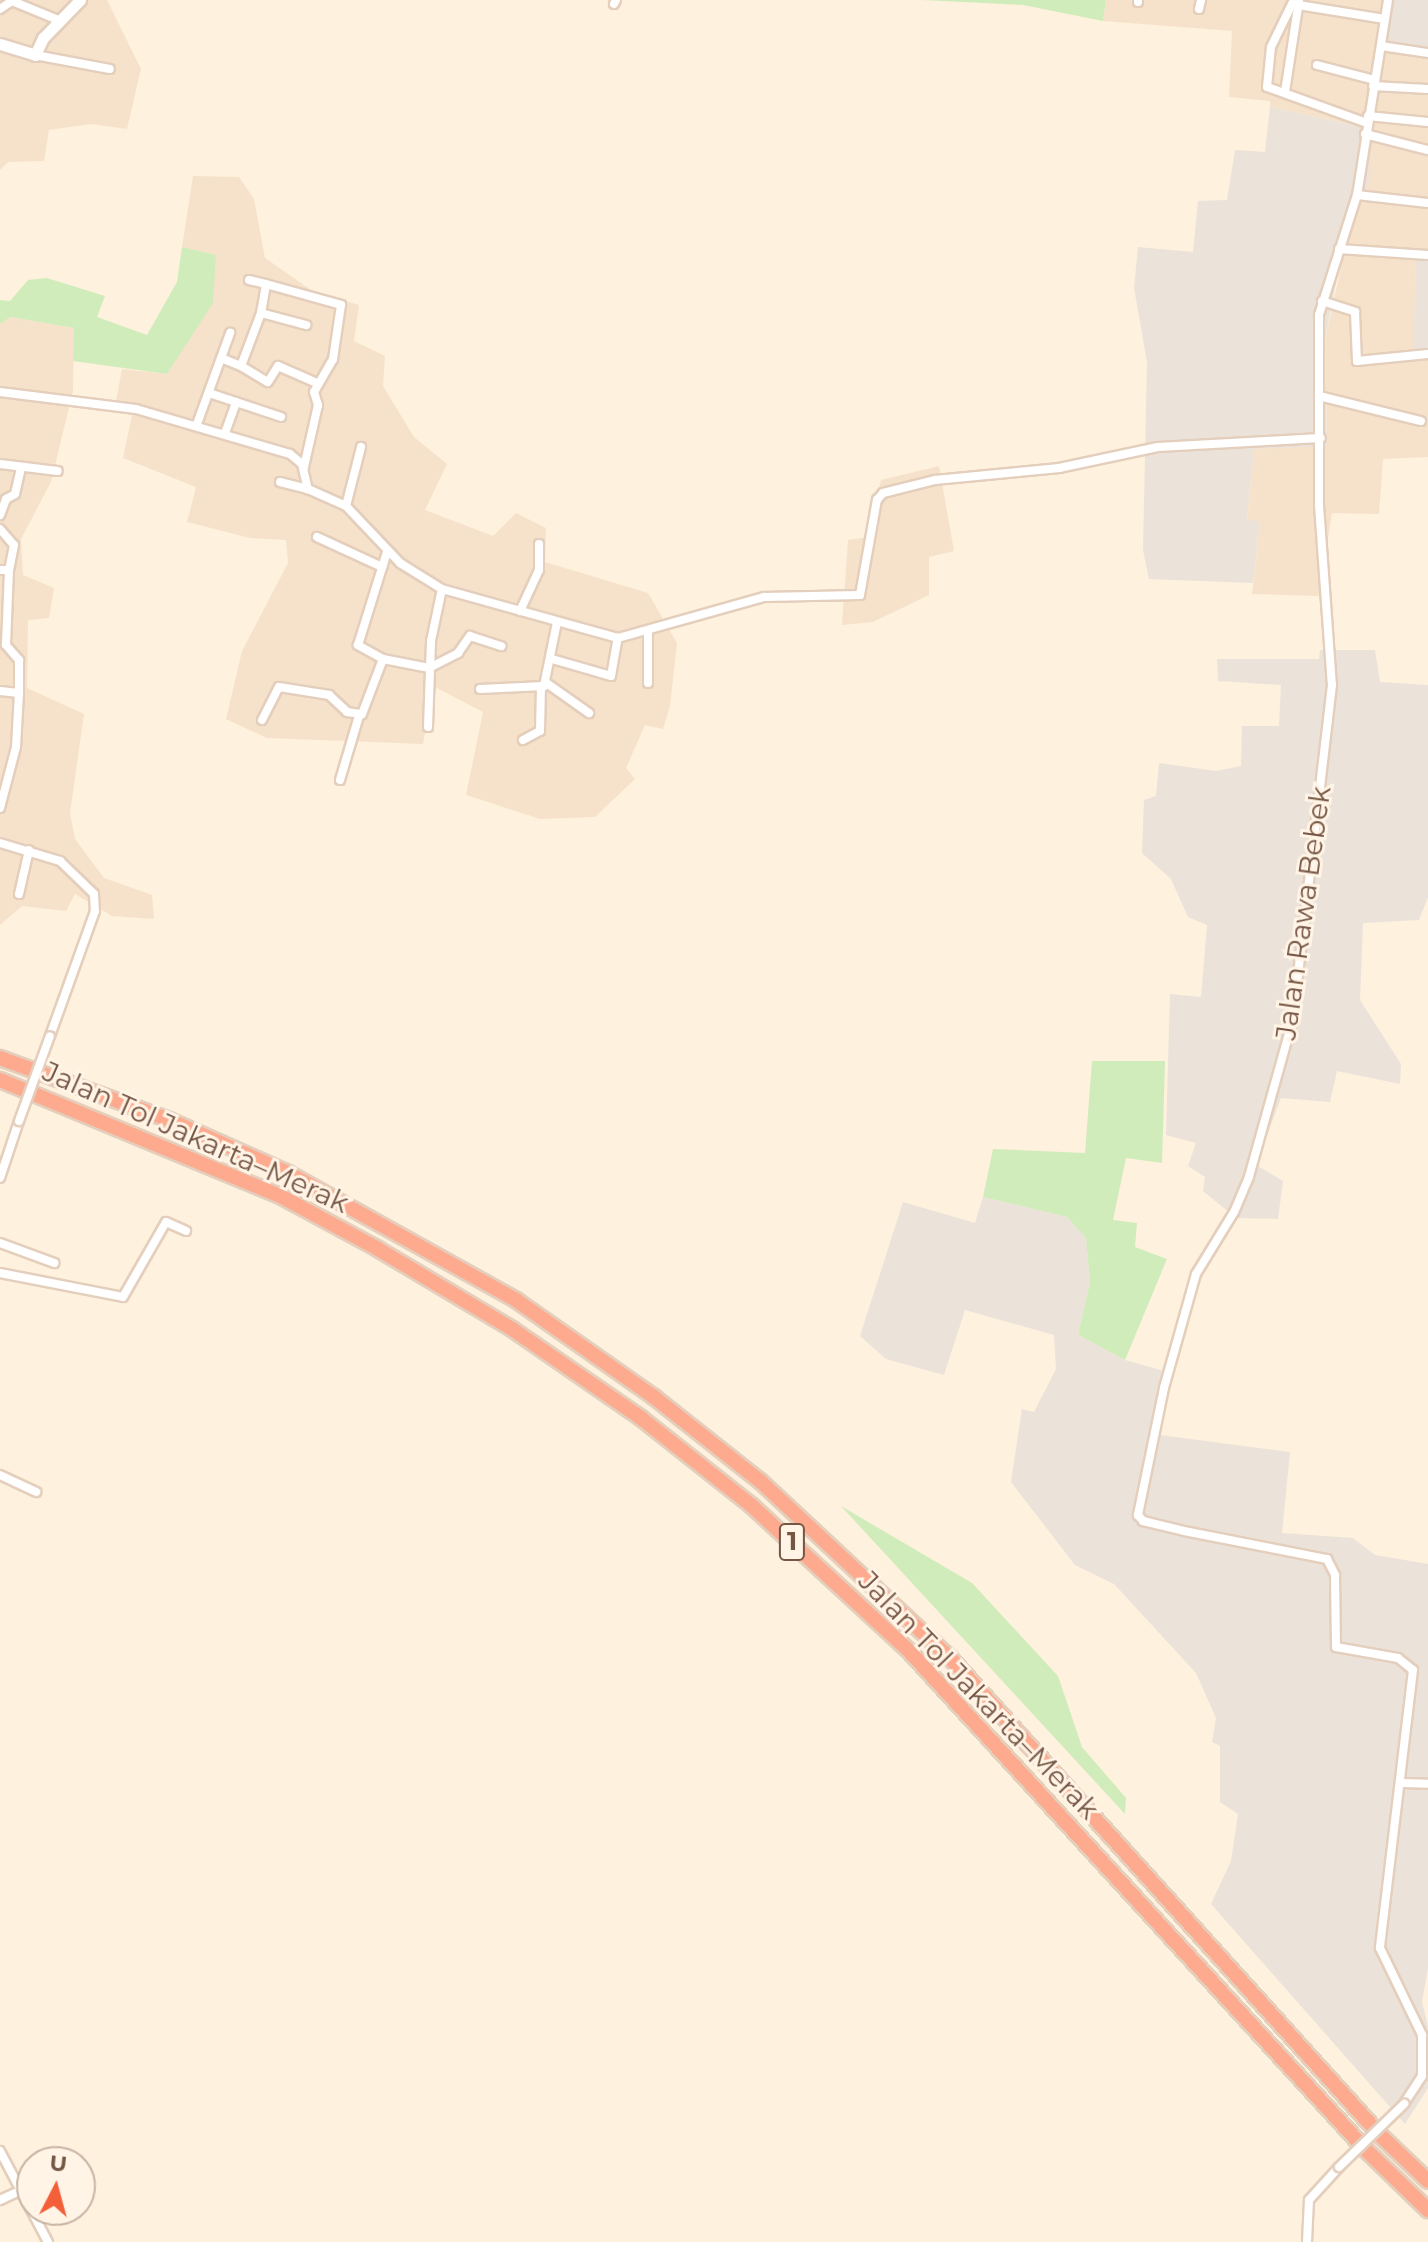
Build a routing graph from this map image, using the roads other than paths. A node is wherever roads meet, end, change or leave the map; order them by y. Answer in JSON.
{"nodes":[{"id":1,"x":80,"y":0,"type":"edge"},
{"id":2,"x":1388,"y":0,"type":"edge"},
{"id":3,"x":1299,"y":2,"type":"edge"},
{"id":4,"x":0,"y":9,"type":"edge"},
{"id":5,"x":1385,"y":19,"type":"junction"},
{"id":6,"x":58,"y":20,"type":"junction"},
{"id":7,"x":0,"y":44,"type":"edge"},
{"id":8,"x":1381,"y":46,"type":"junction"},
{"id":9,"x":1428,"y":53,"type":"edge"},
{"id":10,"x":35,"y":55,"type":"junction"},
{"id":11,"x":1317,"y":65,"type":"dead end"},
{"id":12,"x":110,"y":69,"type":"dead end"},
{"id":13,"x":1374,"y":83,"type":"junction"},
{"id":14,"x":1428,"y":89,"type":"edge"},
{"id":15,"x":1285,"y":92,"type":"junction"},
{"id":16,"x":1367,"y":120,"type":"junction"},
{"id":17,"x":1428,"y":122,"type":"edge"},
{"id":18,"x":1365,"y":134,"type":"junction"},
{"id":19,"x":1428,"y":150,"type":"edge"},
{"id":20,"x":1357,"y":195,"type":"junction"},
{"id":21,"x":1428,"y":203,"type":"edge"},
{"id":22,"x":1339,"y":249,"type":"junction"},
{"id":23,"x":1428,"y":255,"type":"edge"},
{"id":24,"x":249,"y":280,"type":"dead end"},
{"id":25,"x":266,"y":284,"type":"junction"},
{"id":26,"x":1322,"y":301,"type":"junction"},
{"id":27,"x":261,"y":313,"type":"junction"},
{"id":28,"x":306,"y":325,"type":"dead end"},
{"id":29,"x":230,"y":333,"type":"dead end"},
{"id":30,"x":1428,"y":354,"type":"edge"},
{"id":31,"x":221,"y":358,"type":"junction"},
{"id":32,"x":241,"y":366,"type":"junction"},
{"id":33,"x":317,"y":383,"type":"junction"},
{"id":34,"x":0,"y":392,"type":"edge"},
{"id":35,"x":209,"y":393,"type":"junction"},
{"id":36,"x":1319,"y":396,"type":"junction"},
{"id":37,"x":236,"y":402,"type":"junction"},
{"id":38,"x":281,"y":417,"type":"dead end"},
{"id":39,"x":1421,"y":421,"type":"dead end"},
{"id":40,"x":197,"y":424,"type":"junction"},
{"id":41,"x":225,"y":433,"type":"junction"},
{"id":42,"x":1321,"y":438,"type":"junction"},
{"id":43,"x":361,"y":447,"type":"dead end"},
{"id":44,"x":0,"y":464,"type":"edge"},
{"id":45,"x":21,"y":467,"type":"junction"},
{"id":46,"x":303,"y":469,"type":"junction"},
{"id":47,"x":58,"y":471,"type":"dead end"},
{"id":48,"x":280,"y":482,"type":"dead end"},
{"id":49,"x":308,"y":489,"type":"junction"},
{"id":50,"x":346,"y":506,"type":"junction"},
{"id":51,"x":0,"y":515,"type":"edge"},
{"id":52,"x":0,"y":529,"type":"edge"},
{"id":53,"x":317,"y":537,"type":"dead end"},
{"id":54,"x":539,"y":544,"type":"dead end"},
{"id":55,"x":387,"y":552,"type":"junction"},
{"id":56,"x":382,"y":567,"type":"junction"},
{"id":57,"x":4,"y":570,"type":"edge"},
{"id":58,"x":442,"y":589,"type":"junction"},
{"id":59,"x":520,"y":611,"type":"junction"},
{"id":60,"x":557,"y":622,"type":"junction"},
{"id":61,"x":648,"y":632,"type":"junction"},
{"id":62,"x":618,"y":638,"type":"junction"},
{"id":63,"x":501,"y":646,"type":"dead end"},
{"id":64,"x":383,"y":659,"type":"junction"},
{"id":65,"x":552,"y":659,"type":"junction"},
{"id":66,"x":429,"y":668,"type":"junction"},
{"id":67,"x":648,"y":683,"type":"dead end"},
{"id":68,"x":543,"y":684,"type":"junction"},
{"id":69,"x":480,"y":689,"type":"dead end"},
{"id":70,"x":0,"y":691,"type":"edge"},
{"id":71,"x":19,"y":693,"type":"junction"},
{"id":72,"x":589,"y":713,"type":"dead end"},
{"id":73,"x":359,"y":716,"type":"junction"},
{"id":74,"x":262,"y":720,"type":"dead end"},
{"id":75,"x":428,"y":727,"type":"dead end"},
{"id":76,"x":523,"y":740,"type":"dead end"},
{"id":77,"x":340,"y":780,"type":"dead end"},
{"id":78,"x":0,"y":808,"type":"edge"},
{"id":79,"x":0,"y":843,"type":"edge"},
{"id":80,"x":29,"y":850,"type":"junction"},
{"id":81,"x":19,"y":894,"type":"dead end"},
{"id":82,"x":0,"y":1058,"type":"edge"},
{"id":83,"x":0,"y":1080,"type":"edge"},
{"id":84,"x":0,"y":1178,"type":"edge"},
{"id":85,"x":186,"y":1231,"type":"dead end"},
{"id":86,"x":0,"y":1243,"type":"edge"},
{"id":87,"x":54,"y":1263,"type":"dead end"},
{"id":88,"x":0,"y":1273,"type":"edge"},
{"id":89,"x":0,"y":1475,"type":"edge"},
{"id":90,"x":36,"y":1492,"type":"dead end"},
{"id":91,"x":1403,"y":1783,"type":"junction"},
{"id":92,"x":1428,"y":1784,"type":"edge"},
{"id":93,"x":1416,"y":2022,"type":"junction"},
{"id":94,"x":1428,"y":2023,"type":"edge"},
{"id":95,"x":0,"y":2151,"type":"edge"},
{"id":96,"x":16,"y":2181,"type":"edge"},
{"id":97,"x":1428,"y":2181,"type":"edge"},
{"id":98,"x":1428,"y":2210,"type":"edge"},
{"id":99,"x":1307,"y":2242,"type":"edge"}],
"edges":[{"from":1,"to":6,"type":"street"},
{"from":2,"to":5,"type":"street","name":"Jalan Rawa Bebek"},
{"from":3,"to":5,"type":"street"},
{"from":3,"to":15,"type":"street"},
{"from":3,"to":15,"type":"street"},
{"from":4,"to":6,"type":"street"},
{"from":5,"to":8,"type":"street","name":"Jalan Rawa Bebek"},
{"from":6,"to":10,"type":"street"},
{"from":7,"to":10,"type":"street"},
{"from":8,"to":9,"type":"street"},
{"from":8,"to":13,"type":"street","name":"Jalan Rawa Bebek"},
{"from":10,"to":12,"type":"street"},
{"from":11,"to":13,"type":"street"},
{"from":13,"to":14,"type":"street"},
{"from":13,"to":16,"type":"street","name":"Jalan Rawa Bebek"},
{"from":15,"to":16,"type":"street"},
{"from":16,"to":17,"type":"street"},
{"from":16,"to":18,"type":"street","name":"Jalan Rawa Bebek"},
{"from":18,"to":19,"type":"street"},
{"from":18,"to":20,"type":"street","name":"Jalan Rawa Bebek"},
{"from":20,"to":21,"type":"street"},
{"from":20,"to":22,"type":"street","name":"Jalan Rawa Bebek"},
{"from":22,"to":23,"type":"street"},
{"from":22,"to":26,"type":"street","name":"Jalan Rawa Bebek"},
{"from":24,"to":25,"type":"street"},
{"from":25,"to":27,"type":"street"},
{"from":25,"to":33,"type":"street"},
{"from":26,"to":30,"type":"street"},
{"from":26,"to":36,"type":"street","name":"Jalan Rawa Bebek"},
{"from":27,"to":28,"type":"street"},
{"from":27,"to":32,"type":"street"},
{"from":29,"to":31,"type":"street"},
{"from":31,"to":32,"type":"street"},
{"from":31,"to":35,"type":"street"},
{"from":32,"to":33,"type":"street"},
{"from":33,"to":46,"type":"street"},
{"from":34,"to":40,"type":"street"},
{"from":35,"to":37,"type":"street"},
{"from":35,"to":40,"type":"street"},
{"from":36,"to":39,"type":"street"},
{"from":36,"to":42,"type":"street","name":"Jalan Rawa Bebek"},
{"from":37,"to":38,"type":"street"},
{"from":37,"to":41,"type":"street"},
{"from":40,"to":41,"type":"street"},
{"from":41,"to":46,"type":"street"},
{"from":42,"to":61,"type":"street"},
{"from":42,"to":91,"type":"street","name":"Jalan Rawa Bebek"},
{"from":43,"to":50,"type":"street"},
{"from":44,"to":45,"type":"street"},
{"from":45,"to":47,"type":"street"},
{"from":45,"to":51,"type":"street"},
{"from":46,"to":49,"type":"street"},
{"from":48,"to":49,"type":"street"},
{"from":49,"to":50,"type":"street"},
{"from":50,"to":55,"type":"street"},
{"from":52,"to":57,"type":"street"},
{"from":53,"to":56,"type":"street"},
{"from":54,"to":59,"type":"street"},
{"from":55,"to":56,"type":"street"},
{"from":55,"to":58,"type":"street"},
{"from":56,"to":64,"type":"street"},
{"from":57,"to":71,"type":"street"},
{"from":58,"to":59,"type":"street"},
{"from":58,"to":66,"type":"street"},
{"from":59,"to":60,"type":"street"},
{"from":60,"to":62,"type":"street"},
{"from":60,"to":65,"type":"street"},
{"from":61,"to":62,"type":"street"},
{"from":61,"to":67,"type":"street"},
{"from":62,"to":65,"type":"street"},
{"from":63,"to":66,"type":"street"},
{"from":64,"to":66,"type":"street"},
{"from":64,"to":73,"type":"street"},
{"from":65,"to":68,"type":"street"},
{"from":66,"to":75,"type":"street"},
{"from":68,"to":69,"type":"street"},
{"from":68,"to":72,"type":"street"},
{"from":68,"to":76,"type":"street"},
{"from":70,"to":71,"type":"street"},
{"from":71,"to":78,"type":"street"},
{"from":73,"to":74,"type":"street"},
{"from":73,"to":77,"type":"street"},
{"from":79,"to":80,"type":"street"},
{"from":80,"to":81,"type":"street"},
{"from":80,"to":84,"type":"street","bridge":true},
{"from":82,"to":97,"type":"highway","name":"Jalan Tol Jakarta–Merak","number":"1"},
{"from":83,"to":98,"type":"highway","name":"Jalan Tol Jakarta–Merak","number":"1"},
{"from":85,"to":88,"type":"street"},
{"from":86,"to":87,"type":"street"},
{"from":89,"to":90,"type":"street"},
{"from":91,"to":92,"type":"street"},
{"from":91,"to":93,"type":"street","name":"Jalan Rawa Bebek"},
{"from":93,"to":94,"type":"street"},
{"from":93,"to":99,"type":"street","name":"Jalan Rawa Bebek","bridge":true},
{"from":95,"to":96,"type":"street"}]}
